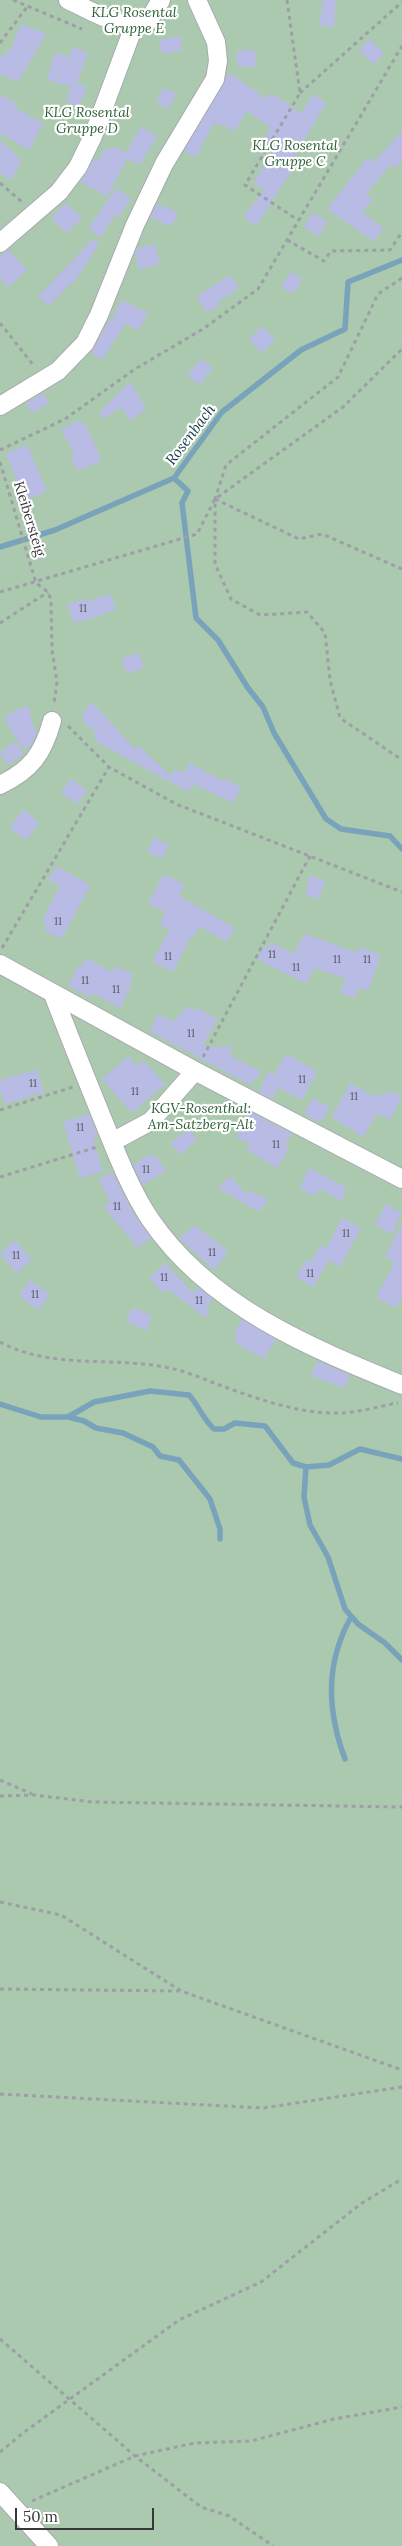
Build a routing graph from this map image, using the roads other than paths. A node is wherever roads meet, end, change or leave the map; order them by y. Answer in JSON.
{"nodes":[{"id":1,"x":68,"y":0,"type":"edge"},
{"id":2,"x":161,"y":0,"type":"edge"},
{"id":3,"x":197,"y":0,"type":"edge"},
{"id":4,"x":134,"y":26,"type":"junction"},
{"id":5,"x":0,"y":243,"type":"edge"},
{"id":6,"x":0,"y":406,"type":"edge"},
{"id":7,"x":52,"y":721,"type":"road end"},
{"id":8,"x":0,"y":785,"type":"edge"},
{"id":9,"x":0,"y":964,"type":"edge"},
{"id":10,"x":53,"y":994,"type":"junction"},
{"id":11,"x":195,"y":1071,"type":"junction"},
{"id":12,"x":112,"y":1142,"type":"junction"},
{"id":13,"x":402,"y":1179,"type":"edge"},
{"id":14,"x":402,"y":1385,"type":"edge"},
{"id":15,"x":0,"y":2492,"type":"edge"},
{"id":16,"x":49,"y":2546,"type":"edge"}],
"edges":[{"from":1,"to":4,"type":"street"},
{"from":2,"to":4,"type":"street"},
{"from":3,"to":6,"type":"street"},
{"from":4,"to":5,"type":"street"},
{"from":7,"to":8,"type":"street"},
{"from":9,"to":10,"type":"street"},
{"from":10,"to":11,"type":"street"},
{"from":10,"to":12,"type":"street"},
{"from":11,"to":12,"type":"street"},
{"from":11,"to":13,"type":"street"},
{"from":12,"to":14,"type":"street"},
{"from":15,"to":16,"type":"street"}]}
